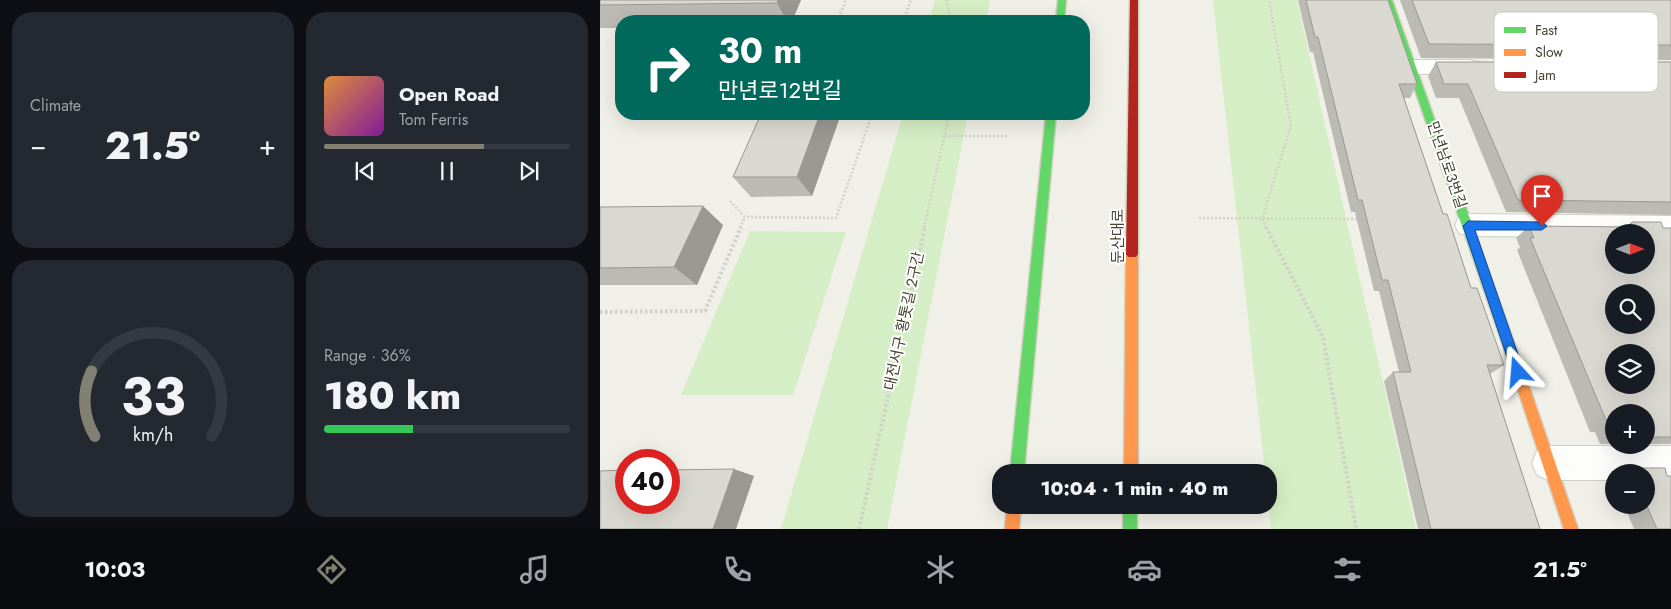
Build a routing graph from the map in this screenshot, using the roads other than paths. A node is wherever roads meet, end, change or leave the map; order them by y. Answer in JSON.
{"nodes":[{"id":1,"x":1062,"y":0,"type":"edge"},
{"id":2,"x":1134,"y":0,"type":"edge"},
{"id":3,"x":1388,"y":0,"type":"edge"},
{"id":4,"x":1061,"y":15,"type":"edge"},
{"id":5,"x":1412,"y":67,"type":"junction"},
{"id":6,"x":1492,"y":67,"type":"edge"},
{"id":7,"x":1050,"y":120,"type":"edge"},
{"id":8,"x":1468,"y":226,"type":"junction"},
{"id":9,"x":1671,"y":227,"type":"edge"},
{"id":10,"x":1549,"y":463,"type":"junction"},
{"id":11,"x":1671,"y":463,"type":"edge"},
{"id":12,"x":1019,"y":464,"type":"edge"},
{"id":13,"x":1131,"y":464,"type":"edge"},
{"id":14,"x":1013,"y":514,"type":"edge"},
{"id":15,"x":1130,"y":514,"type":"edge"},
{"id":16,"x":1012,"y":529,"type":"edge"},
{"id":17,"x":1130,"y":529,"type":"edge"},
{"id":18,"x":1571,"y":529,"type":"edge"}],
"edges":[{"from":1,"to":4,"type":"main road"},
{"from":2,"to":13,"type":"main road","name":"둔산대로"},
{"from":3,"to":5,"type":"main road","name":"만년남로3번길"},
{"from":5,"to":6,"type":"street"},
{"from":5,"to":8,"type":"main road","name":"만년남로3번길"},
{"from":7,"to":12,"type":"main road"},
{"from":8,"to":9,"type":"street"},
{"from":8,"to":10,"type":"main road","name":"만년남로3번길"},
{"from":10,"to":11,"type":"street"},
{"from":10,"to":18,"type":"main road","name":"만년남로3번길"},
{"from":14,"to":16,"type":"main road"},
{"from":15,"to":17,"type":"main road"}]}
